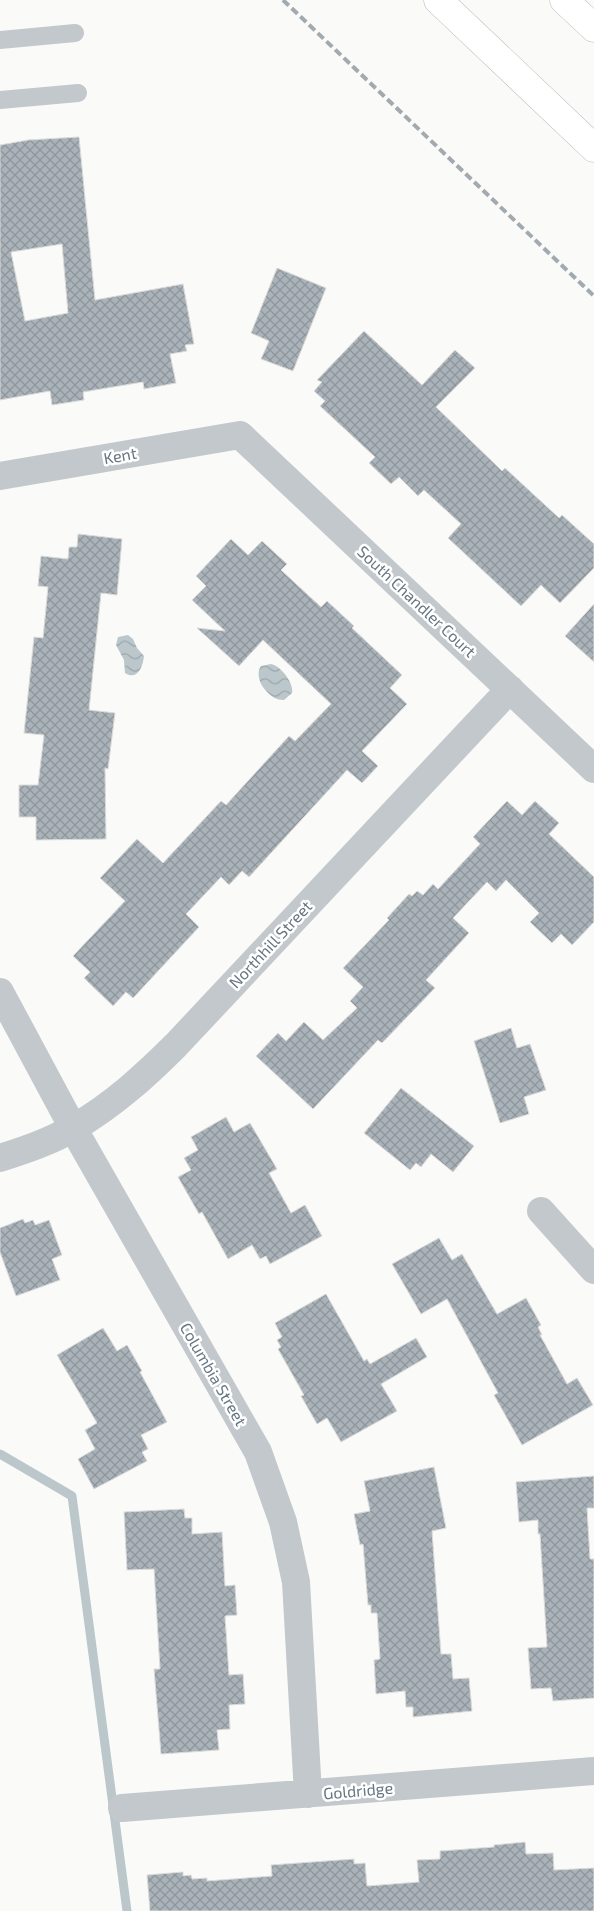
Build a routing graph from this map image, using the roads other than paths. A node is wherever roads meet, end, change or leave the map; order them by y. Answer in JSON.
{"nodes":[{"id":1,"x":438,"y":0,"type":"edge"},
{"id":2,"x":564,"y":0,"type":"edge"},
{"id":3,"x":594,"y":28,"type":"edge"},
{"id":4,"x":76,"y":33,"type":"dead end"},
{"id":5,"x":0,"y":40,"type":"edge"},
{"id":6,"x":78,"y":93,"type":"dead end"},
{"id":7,"x":0,"y":100,"type":"edge"},
{"id":8,"x":594,"y":148,"type":"edge"},
{"id":9,"x":240,"y":435,"type":"joint"},
{"id":10,"x":0,"y":476,"type":"edge"},
{"id":11,"x":510,"y":689,"type":"junction"},
{"id":12,"x":594,"y":769,"type":"edge"},
{"id":13,"x":0,"y":992,"type":"edge"},
{"id":14,"x":73,"y":1128,"type":"junction"},
{"id":15,"x":0,"y":1158,"type":"edge"},
{"id":16,"x":541,"y":1210,"type":"dead end"},
{"id":17,"x":594,"y":1270,"type":"edge"},
{"id":18,"x":594,"y":1771,"type":"edge"},
{"id":19,"x":308,"y":1794,"type":"junction"},
{"id":20,"x":122,"y":1808,"type":"dead end"}],
"edges":[{"from":1,"to":8,"type":"main road"},
{"from":2,"to":3,"type":"main road"},
{"from":4,"to":5,"type":"lane"},
{"from":6,"to":7,"type":"lane"},
{"from":9,"to":10,"type":"street","name":"Kent"},
{"from":9,"to":11,"type":"street","name":"South Chandler Court"},
{"from":11,"to":12,"type":"street","name":"South Chandler Court"},
{"from":11,"to":14,"type":"street","name":"Northhill Street"},
{"from":13,"to":14,"type":"street","name":"Columbia Street"},
{"from":14,"to":15,"type":"street","name":"Northhill Street"},
{"from":14,"to":19,"type":"street","name":"Columbia Street"},
{"from":16,"to":17,"type":"street"},
{"from":18,"to":19,"type":"street","name":"Goldridge"},
{"from":19,"to":20,"type":"street","name":"Goldridge"}]}
